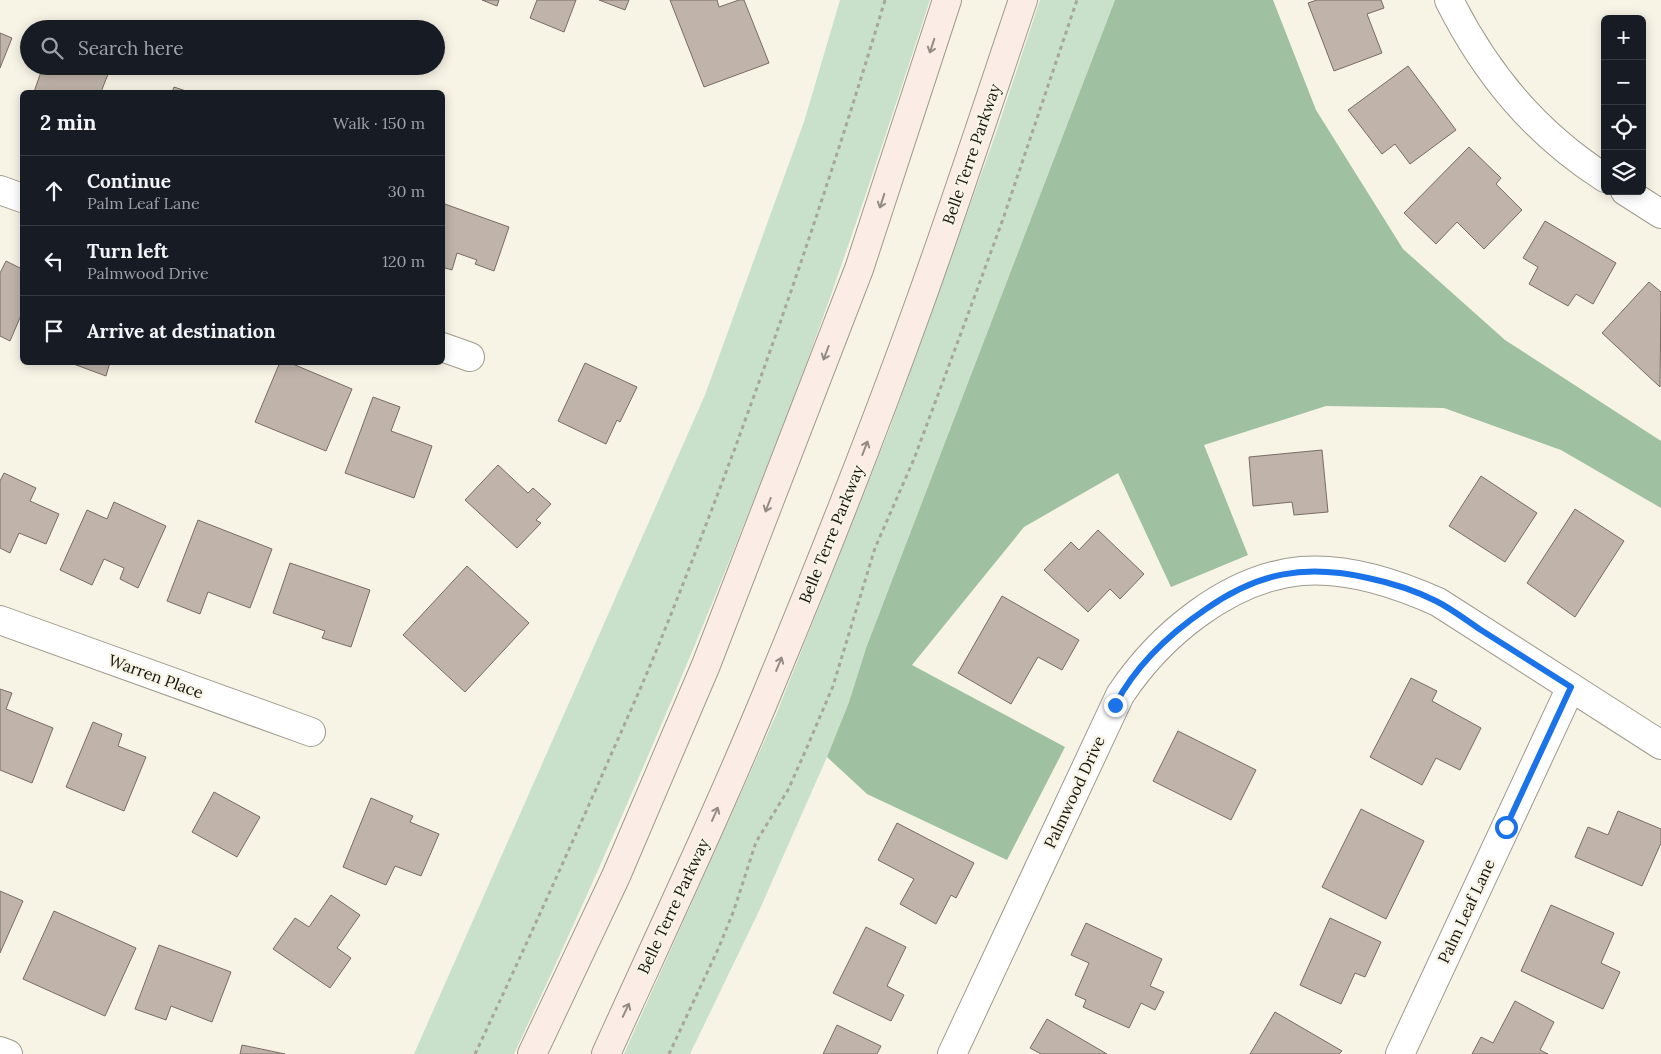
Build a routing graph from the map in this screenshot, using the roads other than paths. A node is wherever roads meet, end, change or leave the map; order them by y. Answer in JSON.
{"nodes":[{"id":1,"x":948,"y":0,"type":"edge"},
{"id":2,"x":1023,"y":0,"type":"edge"},
{"id":3,"x":1449,"y":0,"type":"edge"},
{"id":4,"x":1601,"y":175,"type":"edge"},
{"id":5,"x":0,"y":190,"type":"edge"},
{"id":6,"x":1632,"y":195,"type":"edge"},
{"id":7,"x":20,"y":197,"type":"edge"},
{"id":8,"x":1661,"y":214,"type":"edge"},
{"id":9,"x":445,"y":348,"type":"edge"},
{"id":10,"x":470,"y":357,"type":"dead end"},
{"id":11,"x":0,"y":620,"type":"edge"},
{"id":12,"x":1571,"y":687,"type":"junction"},
{"id":13,"x":311,"y":732,"type":"dead end"},
{"id":14,"x":1661,"y":745,"type":"edge"},
{"id":15,"x":0,"y":1051,"type":"edge"},
{"id":16,"x":8,"y":1054,"type":"edge"},
{"id":17,"x":532,"y":1054,"type":"edge"},
{"id":18,"x":606,"y":1054,"type":"edge"},
{"id":19,"x":952,"y":1054,"type":"edge"},
{"id":20,"x":1400,"y":1054,"type":"edge"}],
"edges":[{"from":1,"to":17,"type":"main road","one_way":true},
{"from":18,"to":2,"type":"main road","name":"Belle Terre Parkway","one_way":true},
{"from":3,"to":4,"type":"street"},
{"from":5,"to":7,"type":"street"},
{"from":6,"to":8,"type":"street"},
{"from":9,"to":10,"type":"street"},
{"from":11,"to":13,"type":"street","name":"Warren Place"},
{"from":12,"to":14,"type":"street","name":"Palmwood Drive"},
{"from":12,"to":19,"type":"street","name":"Palmwood Drive"},
{"from":12,"to":20,"type":"street","name":"Palm Leaf Lane"},
{"from":15,"to":16,"type":"street"}]}
